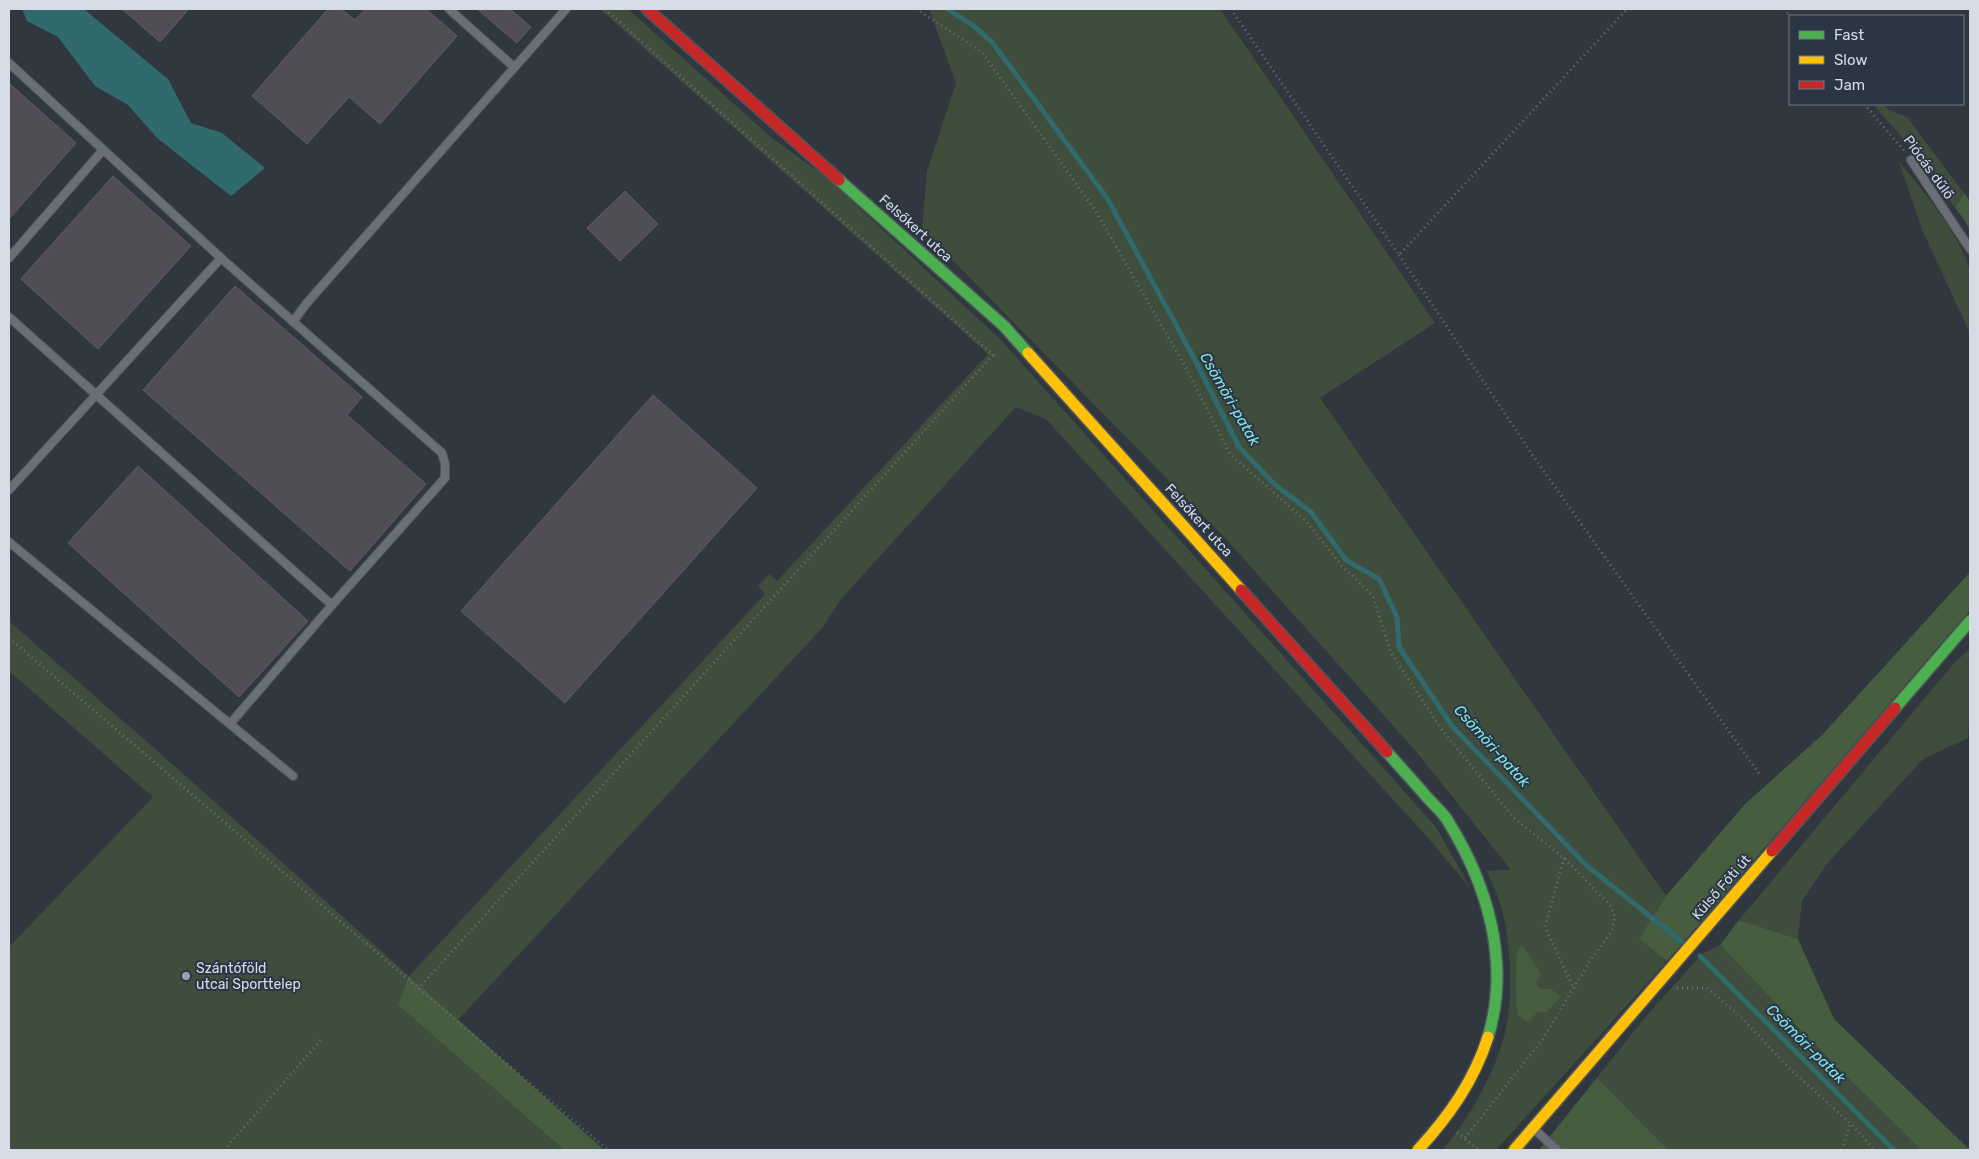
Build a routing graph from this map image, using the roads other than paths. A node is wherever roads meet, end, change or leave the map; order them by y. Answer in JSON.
{"nodes":[{"id":1,"x":450,"y":9,"type":"edge"},
{"id":2,"x":566,"y":9,"type":"edge"},
{"id":3,"x":647,"y":9,"type":"edge"},
{"id":4,"x":9,"y":63,"type":"edge"},
{"id":5,"x":514,"y":67,"type":"junction"},
{"id":6,"x":103,"y":150,"type":"junction"},
{"id":7,"x":1911,"y":160,"type":"road end"},
{"id":8,"x":1970,"y":249,"type":"edge"},
{"id":9,"x":9,"y":258,"type":"edge"},
{"id":10,"x":221,"y":258,"type":"junction"},
{"id":11,"x":9,"y":317,"type":"edge"},
{"id":12,"x":293,"y":322,"type":"junction"},
{"id":13,"x":96,"y":395,"type":"junction"},
{"id":14,"x":9,"y":490,"type":"edge"},
{"id":15,"x":9,"y":542,"type":"edge"},
{"id":16,"x":332,"y":605,"type":"junction"},
{"id":17,"x":1970,"y":621,"type":"edge"},
{"id":18,"x":1970,"y":629,"type":"edge"},
{"id":19,"x":1952,"y":644,"type":"junction"},
{"id":20,"x":230,"y":724,"type":"junction"},
{"id":21,"x":293,"y":776,"type":"dead end"},
{"id":22,"x":1532,"y":1128,"type":"junction"},
{"id":23,"x":1418,"y":1150,"type":"edge"},
{"id":24,"x":1514,"y":1150,"type":"edge"},
{"id":25,"x":1557,"y":1150,"type":"edge"}],
"edges":[{"from":1,"to":5,"type":"lane"},
{"from":2,"to":5,"type":"lane"},
{"from":3,"to":23,"type":"street","name":"Felsőkert utca"},
{"from":4,"to":6,"type":"lane"},
{"from":5,"to":12,"type":"lane"},
{"from":6,"to":9,"type":"lane"},
{"from":6,"to":10,"type":"lane"},
{"from":7,"to":8,"type":"lane","name":"Piócás dűlő"},
{"from":10,"to":12,"type":"lane"},
{"from":10,"to":13,"type":"lane"},
{"from":11,"to":13,"type":"lane"},
{"from":12,"to":16,"type":"lane"},
{"from":13,"to":14,"type":"lane"},
{"from":13,"to":16,"type":"lane"},
{"from":15,"to":20,"type":"lane"},
{"from":16,"to":20,"type":"lane"},
{"from":17,"to":19,"type":"street","name":"Külső Fóti út"},
{"from":18,"to":19,"type":"street","name":"Külső Fóti út"},
{"from":19,"to":22,"type":"street","name":"Külső Fóti út"},
{"from":20,"to":21,"type":"lane"},
{"from":22,"to":24,"type":"street","name":"Külső Fóti út"},
{"from":22,"to":25,"type":"lane"}]}
